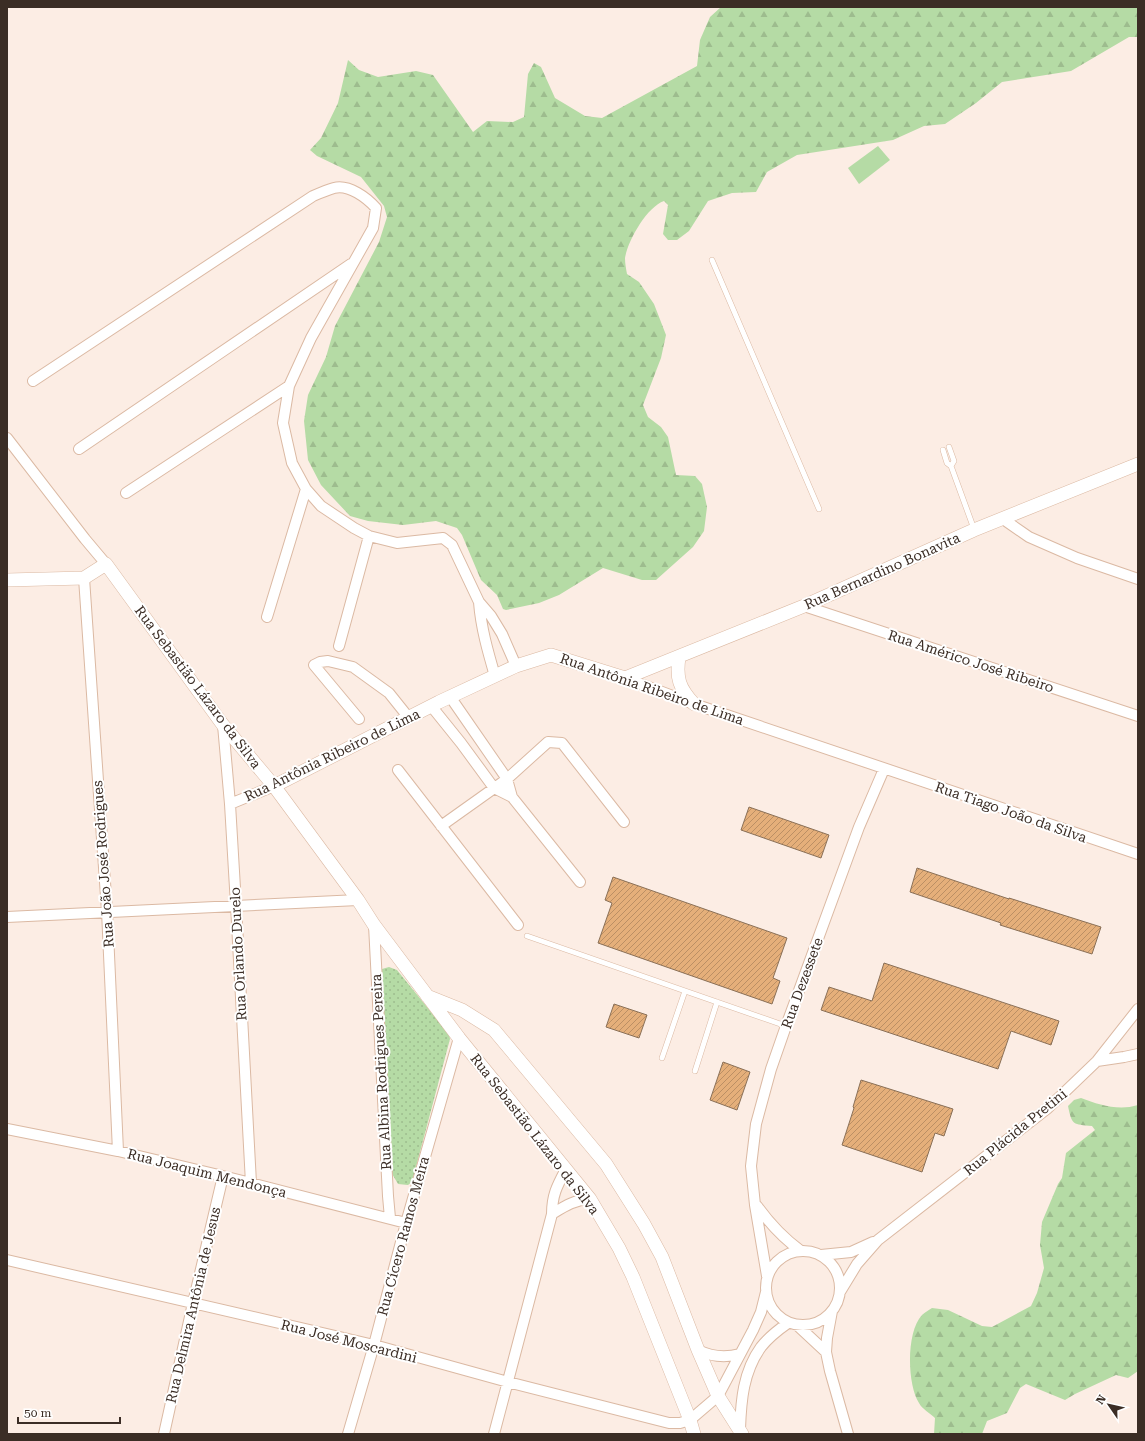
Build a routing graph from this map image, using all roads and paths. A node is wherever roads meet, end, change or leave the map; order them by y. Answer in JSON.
{"nodes":[{"id":1,"x":712,"y":260,"type":"dead end"},
{"id":2,"x":353,"y":263,"type":"junction"},
{"id":3,"x":33,"y":381,"type":"dead end"},
{"id":4,"x":289,"y":386,"type":"junction"},
{"id":5,"x":7,"y":438,"type":"edge"},
{"id":6,"x":949,"y":447,"type":"dead end"},
{"id":7,"x":79,"y":449,"type":"dead end"},
{"id":8,"x":942,"y":450,"type":"dead end"},
{"id":9,"x":1138,"y":464,"type":"edge"},
{"id":10,"x":951,"y":466,"type":"junction"},
{"id":11,"x":306,"y":489,"type":"junction"},
{"id":12,"x":126,"y":493,"type":"dead end"},
{"id":13,"x":819,"y":509,"type":"dead end"},
{"id":14,"x":1003,"y":519,"type":"junction"},
{"id":15,"x":974,"y":530,"type":"junction"},
{"id":16,"x":369,"y":536,"type":"junction"},
{"id":17,"x":106,"y":564,"type":"junction"},
{"id":18,"x":84,"y":578,"type":"junction"},
{"id":19,"x":1138,"y":578,"type":"edge"},
{"id":20,"x":7,"y":580,"type":"edge"},
{"id":21,"x":479,"y":602,"type":"junction"},
{"id":22,"x":804,"y":606,"type":"junction"},
{"id":23,"x":267,"y":617,"type":"dead end"},
{"id":24,"x":339,"y":646,"type":"dead end"},
{"id":25,"x":679,"y":656,"type":"junction"},
{"id":26,"x":516,"y":666,"type":"junction"},
{"id":27,"x":495,"y":676,"type":"junction"},
{"id":28,"x":625,"y":678,"type":"junction"},
{"id":29,"x":451,"y":698,"type":"junction"},
{"id":30,"x":694,"y":704,"type":"junction"},
{"id":31,"x":432,"y":707,"type":"junction"},
{"id":32,"x":1138,"y":716,"type":"edge"},
{"id":33,"x":409,"y":718,"type":"junction"},
{"id":34,"x":359,"y":719,"type":"dead end"},
{"id":35,"x":223,"y":725,"type":"junction"},
{"id":36,"x":884,"y":769,"type":"junction"},
{"id":37,"x":398,"y":770,"type":"dead end"},
{"id":38,"x":507,"y":779,"type":"junction"},
{"id":39,"x":274,"y":786,"type":"junction"},
{"id":40,"x":494,"y":788,"type":"junction"},
{"id":41,"x":512,"y":797,"type":"junction"},
{"id":42,"x":230,"y":804,"type":"junction"},
{"id":43,"x":624,"y":822,"type":"dead end"},
{"id":44,"x":441,"y":826,"type":"junction"},
{"id":45,"x":1138,"y":854,"type":"edge"},
{"id":46,"x":580,"y":882,"type":"dead end"},
{"id":47,"x":358,"y":900,"type":"junction"},
{"id":48,"x":236,"y":905,"type":"junction"},
{"id":49,"x":107,"y":912,"type":"junction"},
{"id":50,"x":7,"y":917,"type":"edge"},
{"id":51,"x":374,"y":925,"type":"junction"},
{"id":52,"x":518,"y":925,"type":"dead end"},
{"id":53,"x":527,"y":936,"type":"dead end"},
{"id":54,"x":685,"y":991,"type":"junction"},
{"id":55,"x":428,"y":996,"type":"junction"},
{"id":56,"x":717,"y":1002,"type":"junction"},
{"id":57,"x":1138,"y":1009,"type":"edge"},
{"id":58,"x":1131,"y":1018,"type":"junction"},
{"id":59,"x":786,"y":1026,"type":"junction"},
{"id":60,"x":1138,"y":1026,"type":"edge"},
{"id":61,"x":459,"y":1038,"type":"junction"},
{"id":62,"x":1138,"y":1054,"type":"edge"},
{"id":63,"x":662,"y":1058,"type":"dead end"},
{"id":64,"x":1097,"y":1060,"type":"junction"},
{"id":65,"x":695,"y":1071,"type":"dead end"},
{"id":66,"x":7,"y":1129,"type":"edge"},
{"id":67,"x":118,"y":1151,"type":"junction"},
{"id":68,"x":566,"y":1169,"type":"junction"},
{"id":69,"x":224,"y":1176,"type":"junction"},
{"id":70,"x":251,"y":1183,"type":"junction"},
{"id":71,"x":590,"y":1199,"type":"junction"},
{"id":72,"x":755,"y":1205,"type":"junction"},
{"id":73,"x":552,"y":1214,"type":"junction"},
{"id":74,"x":390,"y":1218,"type":"junction"},
{"id":75,"x":406,"y":1223,"type":"junction"},
{"id":76,"x":878,"y":1240,"type":"junction"},
{"id":77,"x":801,"y":1251,"type":"junction"},
{"id":78,"x":821,"y":1255,"type":"junction"},
{"id":79,"x":7,"y":1260,"type":"edge"},
{"id":80,"x":768,"y":1276,"type":"junction"},
{"id":81,"x":766,"y":1292,"type":"junction"},
{"id":82,"x":840,"y":1292,"type":"junction"},
{"id":83,"x":193,"y":1303,"type":"junction"},
{"id":84,"x":833,"y":1310,"type":"junction"},
{"id":85,"x":793,"y":1324,"type":"junction"},
{"id":86,"x":374,"y":1346,"type":"junction"},
{"id":87,"x":698,"y":1350,"type":"junction"},
{"id":88,"x":826,"y":1352,"type":"junction"},
{"id":89,"x":740,"y":1354,"type":"junction"},
{"id":90,"x":508,"y":1382,"type":"junction"},
{"id":91,"x":718,"y":1396,"type":"junction"},
{"id":92,"x":690,"y":1420,"type":"junction"},
{"id":93,"x":741,"y":1432,"type":"edge"},
{"id":94,"x":164,"y":1434,"type":"edge"},
{"id":95,"x":348,"y":1434,"type":"edge"},
{"id":96,"x":494,"y":1434,"type":"edge"},
{"id":97,"x":694,"y":1434,"type":"edge"},
{"id":98,"x":848,"y":1434,"type":"edge"}],
"edges":[{"from":1,"to":13,"type":"lane"},
{"from":2,"to":3,"type":"street"},
{"from":2,"to":4,"type":"street"},
{"from":2,"to":7,"type":"street"},
{"from":4,"to":11,"type":"street"},
{"from":4,"to":12,"type":"street"},
{"from":5,"to":17,"type":"street","name":"Rua Sebastião Lázaro da Silva"},
{"from":6,"to":10,"type":"lane"},
{"from":8,"to":10,"type":"lane"},
{"from":9,"to":14,"type":"street","name":"Rua Bernardino Bonavita"},
{"from":10,"to":15,"type":"lane"},
{"from":11,"to":16,"type":"street"},
{"from":11,"to":23,"type":"street"},
{"from":14,"to":15,"type":"street","name":"Rua Bernardino Bonavita"},
{"from":14,"to":19,"type":"street"},
{"from":15,"to":22,"type":"street","name":"Rua Bernardino Bonavita"},
{"from":16,"to":21,"type":"street"},
{"from":16,"to":24,"type":"street"},
{"from":17,"to":18,"type":"street"},
{"from":17,"to":35,"type":"street","name":"Rua Sebastião Lázaro da Silva"},
{"from":18,"to":20,"type":"street"},
{"from":18,"to":49,"type":"street","name":"Rua João José Rodrigues"},
{"from":21,"to":26,"type":"street"},
{"from":21,"to":27,"type":"street"},
{"from":22,"to":25,"type":"street","name":"Rua Bernardino Bonavita"},
{"from":22,"to":32,"type":"street","name":"Rua Américo José Ribeiro"},
{"from":25,"to":28,"type":"street","name":"Rua Bernardino Bonavita"},
{"from":25,"to":30,"type":"street"},
{"from":26,"to":27,"type":"street","name":"Rua Antônia Ribeiro de Lima"},
{"from":26,"to":28,"type":"street","name":"Rua Antônia Ribeiro de Lima"},
{"from":27,"to":29,"type":"street","name":"Rua Antônia Ribeiro de Lima"},
{"from":28,"to":30,"type":"street","name":"Rua Antônia Ribeiro de Lima"},
{"from":29,"to":31,"type":"street","name":"Rua Antônia Ribeiro de Lima"},
{"from":29,"to":38,"type":"street"},
{"from":30,"to":36,"type":"street","name":"Rua Antônia Ribeiro de Lima"},
{"from":31,"to":33,"type":"street","name":"Rua Antônia Ribeiro de Lima"},
{"from":31,"to":40,"type":"street"},
{"from":33,"to":34,"type":"street"},
{"from":33,"to":39,"type":"street","name":"Rua Antônia Ribeiro de Lima"},
{"from":35,"to":39,"type":"street","name":"Rua Sebastião Lázaro da Silva"},
{"from":35,"to":42,"type":"street","name":"Rua Orlando Durelo"},
{"from":36,"to":45,"type":"street","name":"Rua Tiago João da Silva"},
{"from":36,"to":59,"type":"street","name":"Rua Dezessete"},
{"from":37,"to":44,"type":"street"},
{"from":38,"to":40,"type":"street"},
{"from":38,"to":41,"type":"street"},
{"from":38,"to":43,"type":"street"},
{"from":39,"to":42,"type":"street","name":"Rua Antônia Ribeiro de Lima"},
{"from":39,"to":47,"type":"street","name":"Rua Sebastião Lázaro da Silva"},
{"from":40,"to":41,"type":"street"},
{"from":40,"to":44,"type":"street"},
{"from":41,"to":46,"type":"street"},
{"from":42,"to":48,"type":"street","name":"Rua Orlando Durelo"},
{"from":44,"to":52,"type":"street"},
{"from":47,"to":48,"type":"street"},
{"from":47,"to":51,"type":"street","name":"Rua Sebastião Lázaro da Silva"},
{"from":48,"to":49,"type":"street"},
{"from":48,"to":70,"type":"street","name":"Rua Orlando Durelo"},
{"from":49,"to":50,"type":"street"},
{"from":49,"to":67,"type":"street","name":"Rua João José Rodrigues"},
{"from":51,"to":55,"type":"street","name":"Rua Sebastião Lázaro da Silva"},
{"from":51,"to":74,"type":"street","name":"Rua Albina Rodrigues Pereira"},
{"from":53,"to":54,"type":"lane"},
{"from":54,"to":56,"type":"lane"},
{"from":54,"to":63,"type":"lane"},
{"from":55,"to":61,"type":"street","name":"Rua Sebastião Lázaro da Silva"},
{"from":55,"to":87,"type":"street"},
{"from":56,"to":59,"type":"lane"},
{"from":56,"to":65,"type":"lane"},
{"from":57,"to":58,"type":"street","name":"Rua Plácida Pretini"},
{"from":58,"to":60,"type":"street"},
{"from":58,"to":64,"type":"street","name":"Rua Plácida Pretini"},
{"from":59,"to":72,"type":"street","name":"Rua Dezessete"},
{"from":61,"to":68,"type":"street","name":"Rua Sebastião Lázaro da Silva"},
{"from":61,"to":75,"type":"street","name":"Rua Cícero Ramos Meira"},
{"from":62,"to":64,"type":"street"},
{"from":64,"to":76,"type":"street","name":"Rua Plácida Pretini"},
{"from":66,"to":67,"type":"street","name":"Rua Joaquim Mendonça"},
{"from":67,"to":69,"type":"street","name":"Rua Joaquim Mendonça"},
{"from":68,"to":71,"type":"street","name":"Rua Sebastião Lázaro da Silva"},
{"from":68,"to":73,"type":"street"},
{"from":69,"to":70,"type":"street","name":"Rua Joaquim Mendonça"},
{"from":69,"to":83,"type":"street","name":"Rua Delmira Antônia de Jesus"},
{"from":70,"to":74,"type":"street","name":"Rua Joaquim Mendonça"},
{"from":71,"to":73,"type":"street"},
{"from":71,"to":92,"type":"street","name":"Rua Sebastião Lázaro da Silva"},
{"from":72,"to":77,"type":"street"},
{"from":72,"to":80,"type":"street","name":"Rua Dezessete"},
{"from":73,"to":90,"type":"street"},
{"from":74,"to":75,"type":"street","name":"Rua Joaquim Mendonça"},
{"from":75,"to":86,"type":"street","name":"Rua Cícero Ramos Meira"},
{"from":76,"to":78,"type":"street","name":"Rua Plácida Pretini"},
{"from":76,"to":82,"type":"street","name":"Rua Plácida Pretini"},
{"from":77,"to":78,"type":"street"},
{"from":77,"to":80,"type":"street"},
{"from":78,"to":82,"type":"street"},
{"from":79,"to":83,"type":"street","name":"Rua José Moscardini"},
{"from":80,"to":81,"type":"street"},
{"from":81,"to":85,"type":"street"},
{"from":81,"to":89,"type":"street"},
{"from":82,"to":84,"type":"street"},
{"from":83,"to":86,"type":"street","name":"Rua José Moscardini"},
{"from":83,"to":94,"type":"street","name":"Rua Delmira Antônia de Jesus"},
{"from":84,"to":85,"type":"street"},
{"from":84,"to":88,"type":"street"},
{"from":85,"to":88,"type":"street"},
{"from":85,"to":93,"type":"street"},
{"from":86,"to":90,"type":"street","name":"Rua José Moscardini"},
{"from":86,"to":95,"type":"street","name":"Rua Cícero Ramos Meira"},
{"from":87,"to":89,"type":"street"},
{"from":87,"to":91,"type":"street"},
{"from":88,"to":98,"type":"street"},
{"from":89,"to":91,"type":"street"},
{"from":90,"to":92,"type":"street","name":"Rua José Moscardini"},
{"from":90,"to":96,"type":"street"},
{"from":91,"to":92,"type":"street"},
{"from":91,"to":93,"type":"street"},
{"from":92,"to":97,"type":"street","name":"Rua Sebastião Lázaro da Silva"}]}
